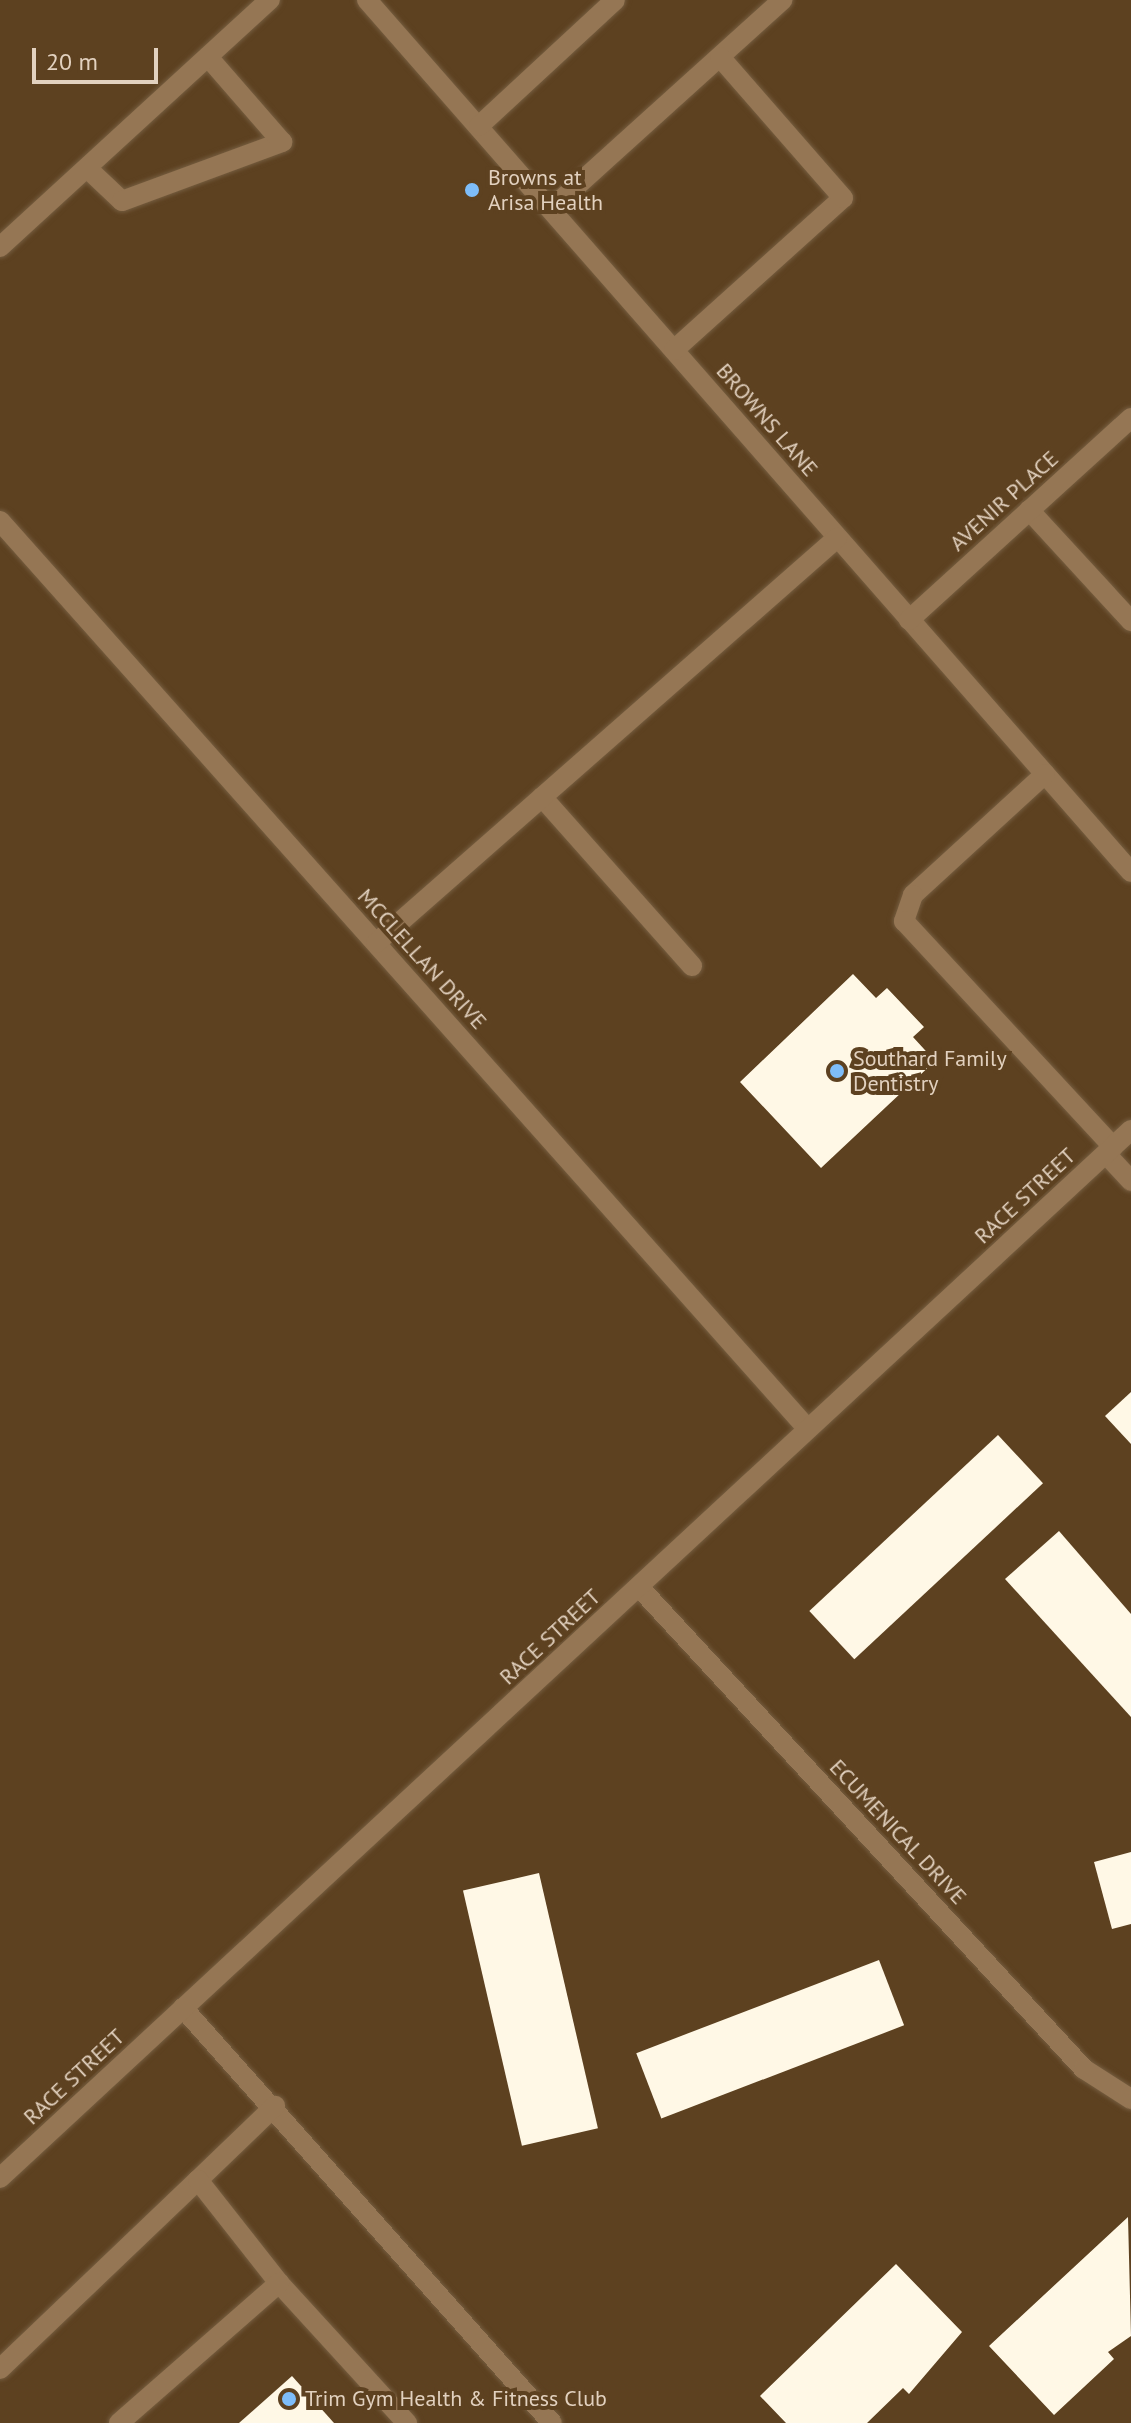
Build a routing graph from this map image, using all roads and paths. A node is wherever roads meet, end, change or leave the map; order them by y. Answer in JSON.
{"nodes":[{"id":1,"x":270,"y":0,"type":"edge"},
{"id":2,"x":367,"y":0,"type":"edge"},
{"id":3,"x":615,"y":0,"type":"edge"},
{"id":4,"x":782,"y":0,"type":"edge"},
{"id":5,"x":208,"y":57,"type":"junction"},
{"id":6,"x":720,"y":57,"type":"junction"},
{"id":7,"x":479,"y":126,"type":"junction"},
{"id":8,"x":87,"y":168,"type":"junction"},
{"id":9,"x":551,"y":209,"type":"junction"},
{"id":10,"x":0,"y":247,"type":"edge"},
{"id":11,"x":674,"y":350,"type":"junction"},
{"id":12,"x":1131,"y":418,"type":"edge"},
{"id":13,"x":1029,"y":510,"type":"junction"},
{"id":14,"x":0,"y":521,"type":"edge"},
{"id":15,"x":837,"y":538,"type":"junction"},
{"id":16,"x":909,"y":620,"type":"junction"},
{"id":17,"x":1131,"y":621,"type":"edge"},
{"id":18,"x":1045,"y":774,"type":"junction"},
{"id":19,"x":542,"y":797,"type":"junction"},
{"id":20,"x":1131,"y":872,"type":"edge"},
{"id":21,"x":376,"y":943,"type":"junction"},
{"id":22,"x":692,"y":966,"type":"dead end"},
{"id":23,"x":1131,"y":1130,"type":"edge"},
{"id":24,"x":1110,"y":1150,"type":"junction"},
{"id":25,"x":1131,"y":1181,"type":"edge"},
{"id":26,"x":808,"y":1429,"type":"junction"},
{"id":27,"x":639,"y":1587,"type":"junction"},
{"id":28,"x":183,"y":2008,"type":"junction"},
{"id":29,"x":1131,"y":2099,"type":"edge"},
{"id":30,"x":275,"y":2106,"type":"junction"},
{"id":31,"x":0,"y":2178,"type":"edge"},
{"id":32,"x":198,"y":2180,"type":"junction"},
{"id":33,"x":279,"y":2283,"type":"junction"},
{"id":34,"x":0,"y":2369,"type":"edge"},
{"id":35,"x":119,"y":2423,"type":"edge"},
{"id":36,"x":407,"y":2423,"type":"edge"},
{"id":37,"x":552,"y":2423,"type":"edge"}],
"edges":[{"from":1,"to":5,"type":"street"},
{"from":2,"to":7,"type":"street","name":"BROWNS LANE"},
{"from":3,"to":7,"type":"street"},
{"from":4,"to":6,"type":"street"},
{"from":5,"to":8,"type":"street"},
{"from":5,"to":8,"type":"street"},
{"from":6,"to":9,"type":"street"},
{"from":6,"to":11,"type":"street"},
{"from":7,"to":9,"type":"street","name":"BROWNS LANE"},
{"from":8,"to":10,"type":"street"},
{"from":9,"to":11,"type":"street","name":"BROWNS LANE"},
{"from":11,"to":15,"type":"street","name":"BROWNS LANE"},
{"from":12,"to":13,"type":"street","name":"AVENIR PLACE"},
{"from":13,"to":16,"type":"street","name":"AVENIR PLACE"},
{"from":13,"to":17,"type":"street"},
{"from":14,"to":21,"type":"street","name":"MCCLELLAN DRIVE"},
{"from":15,"to":16,"type":"street","name":"BROWNS LANE"},
{"from":15,"to":19,"type":"street"},
{"from":16,"to":18,"type":"street","name":"BROWNS LANE"},
{"from":18,"to":20,"type":"street","name":"BROWNS LANE"},
{"from":18,"to":24,"type":"street"},
{"from":19,"to":21,"type":"street"},
{"from":19,"to":22,"type":"street"},
{"from":21,"to":26,"type":"street","name":"MCCLELLAN DRIVE"},
{"from":23,"to":24,"type":"street","name":"RACE STREET"},
{"from":24,"to":25,"type":"street"},
{"from":24,"to":26,"type":"street","name":"RACE STREET"},
{"from":26,"to":27,"type":"street","name":"RACE STREET"},
{"from":27,"to":28,"type":"street","name":"RACE STREET"},
{"from":27,"to":29,"type":"street","name":"ECUMENICAL DRIVE"},
{"from":28,"to":30,"type":"street"},
{"from":28,"to":31,"type":"street","name":"RACE STREET"},
{"from":30,"to":32,"type":"street"},
{"from":30,"to":37,"type":"street"},
{"from":32,"to":33,"type":"street"},
{"from":32,"to":34,"type":"street"},
{"from":33,"to":35,"type":"street"},
{"from":33,"to":36,"type":"street"}]}
